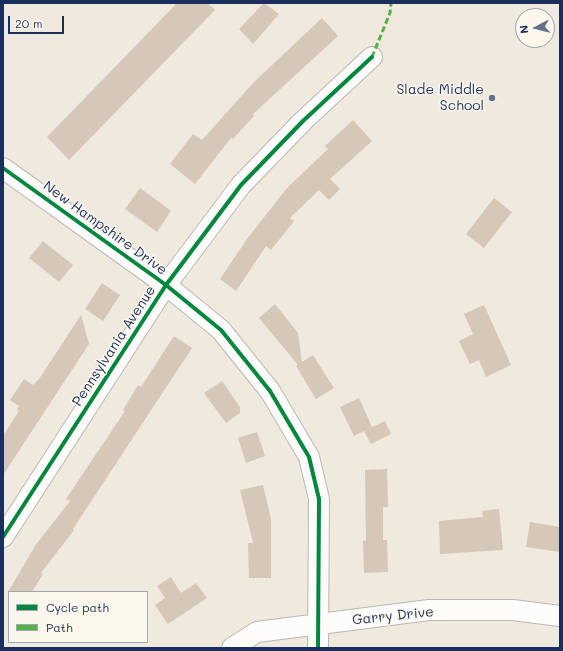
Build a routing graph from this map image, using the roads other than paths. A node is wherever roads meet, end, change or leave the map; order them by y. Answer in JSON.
{"nodes":[{"id":1,"x":372,"y":57,"type":"dead end"},
{"id":2,"x":3,"y":168,"type":"edge"},
{"id":3,"x":166,"y":285,"type":"junction"},
{"id":4,"x":3,"y":537,"type":"edge"},
{"id":5,"x":560,"y":616,"type":"edge"},
{"id":6,"x":318,"y":625,"type":"junction"},
{"id":7,"x":232,"y":648,"type":"edge"},
{"id":8,"x":318,"y":648,"type":"edge"}],
"edges":[{"from":1,"to":3,"type":"street","name":"Pennsylvania Avenue"},
{"from":2,"to":3,"type":"street","name":"New Hampshire Drive"},
{"from":3,"to":4,"type":"street","name":"Pennsylvania Avenue"},
{"from":3,"to":6,"type":"street","name":"New Hampshire Drive"},
{"from":5,"to":6,"type":"street","name":"Garry Drive"},
{"from":6,"to":7,"type":"street","name":"Garry Drive"},
{"from":6,"to":8,"type":"street","name":"New Hampshire Drive"}]}
